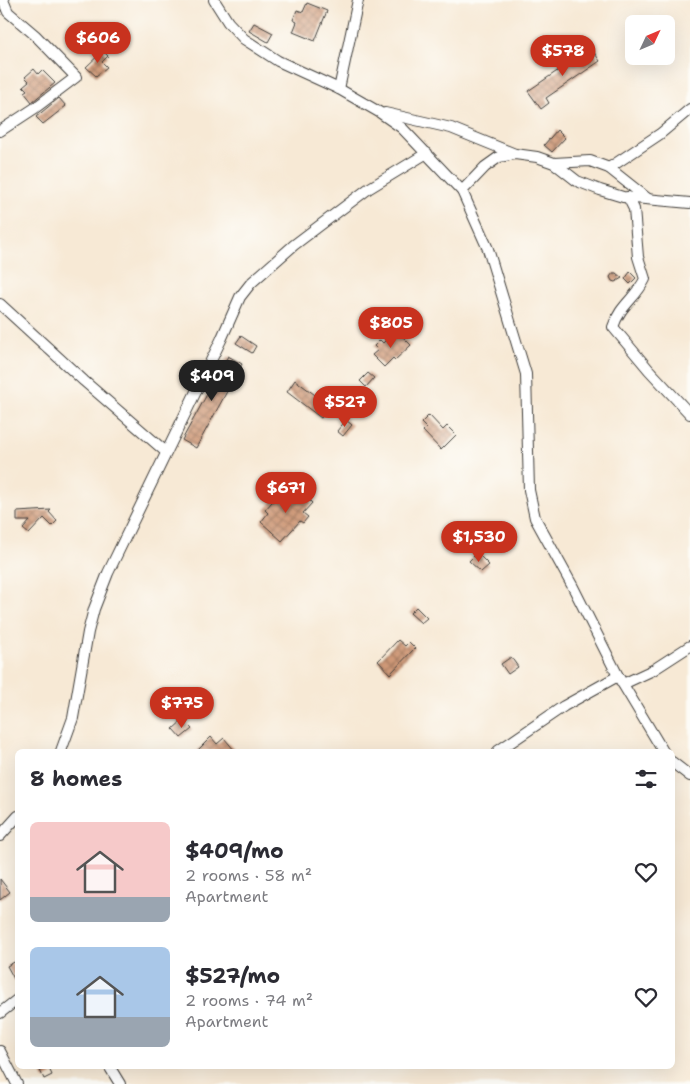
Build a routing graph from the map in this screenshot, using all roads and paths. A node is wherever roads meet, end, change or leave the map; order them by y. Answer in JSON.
{"nodes":[{"id":1,"x":3,"y":0,"type":"edge"},
{"id":2,"x":214,"y":0,"type":"edge"},
{"id":3,"x":358,"y":0,"type":"edge"},
{"id":4,"x":340,"y":89,"type":"junction"},
{"id":5,"x":690,"y":108,"type":"edge"},
{"id":6,"x":379,"y":112,"type":"junction"},
{"id":7,"x":0,"y":131,"type":"edge"},
{"id":8,"x":427,"y":153,"type":"junction"},
{"id":9,"x":515,"y":154,"type":"junction"},
{"id":10,"x":554,"y":163,"type":"junction"},
{"id":11,"x":609,"y":168,"type":"junction"},
{"id":12,"x":462,"y":191,"type":"junction"},
{"id":13,"x":628,"y":197,"type":"junction"},
{"id":14,"x":648,"y":199,"type":"junction"},
{"id":15,"x":690,"y":202,"type":"edge"},
{"id":16,"x":0,"y":304,"type":"edge"},
{"id":17,"x":690,"y":414,"type":"edge"},
{"id":18,"x":166,"y":452,"type":"junction"},
{"id":19,"x":690,"y":646,"type":"edge"},
{"id":20,"x":620,"y":680,"type":"junction"},
{"id":21,"x":62,"y":749,"type":"edge"},
{"id":22,"x":501,"y":749,"type":"edge"},
{"id":23,"x":661,"y":749,"type":"edge"},
{"id":24,"x":675,"y":764,"type":"edge"},
{"id":25,"x":690,"y":776,"type":"edge"},
{"id":26,"x":15,"y":819,"type":"edge"},
{"id":27,"x":0,"y":836,"type":"edge"},
{"id":28,"x":15,"y":1002,"type":"edge"},
{"id":29,"x":0,"y":1014,"type":"edge"},
{"id":30,"x":0,"y":1051,"type":"edge"},
{"id":31,"x":110,"y":1069,"type":"edge"},
{"id":32,"x":17,"y":1084,"type":"edge"},
{"id":33,"x":120,"y":1084,"type":"edge"}],
"edges":[{"from":1,"to":7,"type":"street"},
{"from":2,"to":4,"type":"street"},
{"from":3,"to":4,"type":"street"},
{"from":4,"to":6,"type":"street"},
{"from":5,"to":11,"type":"street"},
{"from":6,"to":8,"type":"street"},
{"from":6,"to":9,"type":"street"},
{"from":8,"to":12,"type":"street"},
{"from":8,"to":18,"type":"street"},
{"from":9,"to":10,"type":"street"},
{"from":9,"to":12,"type":"street"},
{"from":10,"to":11,"type":"street"},
{"from":10,"to":13,"type":"street"},
{"from":11,"to":14,"type":"street"},
{"from":12,"to":20,"type":"street"},
{"from":13,"to":14,"type":"street"},
{"from":13,"to":17,"type":"street"},
{"from":14,"to":15,"type":"street"},
{"from":16,"to":18,"type":"street"},
{"from":18,"to":21,"type":"street"},
{"from":19,"to":20,"type":"street"},
{"from":20,"to":22,"type":"street"},
{"from":20,"to":23,"type":"street"},
{"from":24,"to":25,"type":"street"},
{"from":26,"to":27,"type":"street"},
{"from":28,"to":29,"type":"street"},
{"from":30,"to":32,"type":"street"},
{"from":31,"to":33,"type":"street"}]}
